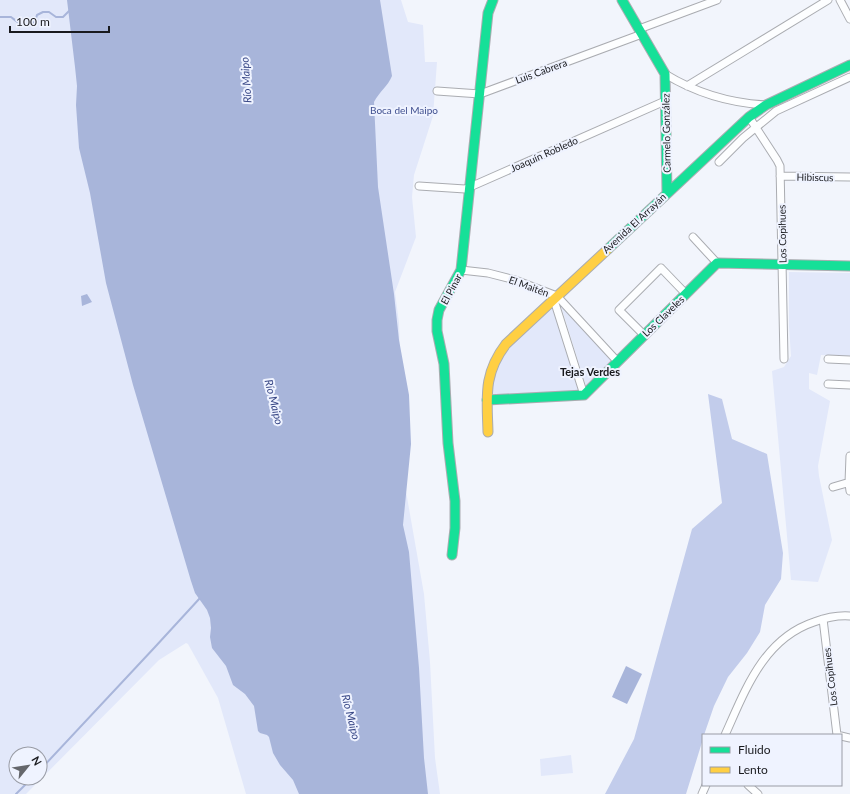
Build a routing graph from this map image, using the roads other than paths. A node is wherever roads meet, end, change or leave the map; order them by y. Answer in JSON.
{"nodes":[{"id":1,"x":493,"y":0,"type":"edge"},
{"id":2,"x":622,"y":0,"type":"edge"},
{"id":3,"x":717,"y":0,"type":"edge"},
{"id":4,"x":828,"y":0,"type":"edge"},
{"id":5,"x":840,"y":0,"type":"edge"},
{"id":6,"x":850,"y":19,"type":"edge"},
{"id":7,"x":640,"y":32,"type":"junction"},
{"id":8,"x":850,"y":66,"type":"edge"},
{"id":9,"x":665,"y":74,"type":"junction"},
{"id":10,"x":850,"y":77,"type":"edge"},
{"id":11,"x":687,"y":86,"type":"junction"},
{"id":12,"x":437,"y":91,"type":"dead end"},
{"id":13,"x":480,"y":94,"type":"junction"},
{"id":14,"x":665,"y":101,"type":"junction"},
{"id":15,"x":766,"y":105,"type":"junction"},
{"id":16,"x":749,"y":117,"type":"junction"},
{"id":17,"x":756,"y":127,"type":"junction"},
{"id":18,"x":719,"y":162,"type":"dead end"},
{"id":19,"x":780,"y":176,"type":"junction"},
{"id":20,"x":850,"y":177,"type":"edge"},
{"id":21,"x":419,"y":186,"type":"dead end"},
{"id":22,"x":470,"y":187,"type":"junction"},
{"id":23,"x":666,"y":192,"type":"junction"},
{"id":24,"x":693,"y":237,"type":"dead end"},
{"id":25,"x":717,"y":263,"type":"junction"},
{"id":26,"x":782,"y":265,"type":"junction"},
{"id":27,"x":850,"y":266,"type":"edge"},
{"id":28,"x":461,"y":270,"type":"junction"},
{"id":29,"x":686,"y":294,"type":"junction"},
{"id":30,"x":555,"y":298,"type":"junction"},
{"id":31,"x":644,"y":335,"type":"junction"},
{"id":32,"x":784,"y":359,"type":"dead end"},
{"id":33,"x":828,"y":359,"type":"dead end"},
{"id":34,"x":850,"y":360,"type":"edge"},
{"id":35,"x":617,"y":362,"type":"junction"},
{"id":36,"x":828,"y":384,"type":"dead end"},
{"id":37,"x":850,"y":385,"type":"edge"},
{"id":38,"x":584,"y":395,"type":"junction"},
{"id":39,"x":487,"y":400,"type":"junction"},
{"id":40,"x":488,"y":432,"type":"dead end"},
{"id":41,"x":850,"y":456,"type":"edge"},
{"id":42,"x":849,"y":482,"type":"edge"},
{"id":43,"x":834,"y":487,"type":"dead end"},
{"id":44,"x":850,"y":490,"type":"edge"},
{"id":45,"x":452,"y":555,"type":"dead end"},
{"id":46,"x":850,"y":616,"type":"edge"},
{"id":47,"x":823,"y":619,"type":"junction"},
{"id":48,"x":725,"y":734,"type":"edge"},
{"id":49,"x":837,"y":734,"type":"edge"},
{"id":50,"x":749,"y":786,"type":"edge"},
{"id":51,"x":758,"y":794,"type":"edge"}],
"edges":[{"from":1,"to":13,"type":"street","name":"El Pinar"},
{"from":2,"to":7,"type":"street"},
{"from":3,"to":7,"type":"street","name":"Luis Cabrera"},
{"from":4,"to":11,"type":"street"},
{"from":5,"to":6,"type":"street"},
{"from":7,"to":9,"type":"street"},
{"from":7,"to":13,"type":"street","name":"Luis Cabrera"},
{"from":8,"to":15,"type":"street","name":"Avenida El Arrayán"},
{"from":9,"to":11,"type":"street"},
{"from":9,"to":14,"type":"street","name":"Carmelo González"},
{"from":10,"to":17,"type":"street"},
{"from":11,"to":15,"type":"street"},
{"from":12,"to":13,"type":"street","name":"Luis Cabrera"},
{"from":13,"to":22,"type":"street","name":"El Pinar"},
{"from":14,"to":22,"type":"street","name":"Joaquín Robledo"},
{"from":14,"to":23,"type":"street","name":"Carmelo González"},
{"from":15,"to":16,"type":"street","name":"Avenida El Arrayán"},
{"from":16,"to":17,"type":"street","name":"Los Copihues"},
{"from":16,"to":23,"type":"street","name":"Avenida El Arrayán"},
{"from":17,"to":18,"type":"street"},
{"from":17,"to":19,"type":"street","name":"Los Copihues"},
{"from":19,"to":20,"type":"street","name":"Hibiscus"},
{"from":19,"to":26,"type":"street","name":"Los Copihues"},
{"from":21,"to":22,"type":"street","name":"Joaquín Robledo"},
{"from":22,"to":28,"type":"street","name":"El Pinar"},
{"from":23,"to":30,"type":"street","name":"Avenida El Arrayán"},
{"from":24,"to":25,"type":"street"},
{"from":25,"to":26,"type":"street"},
{"from":25,"to":29,"type":"street","name":"Los Claveles"},
{"from":26,"to":27,"type":"street"},
{"from":26,"to":32,"type":"street","name":"Los Copihues"},
{"from":28,"to":30,"type":"street","name":"El Maitén"},
{"from":28,"to":45,"type":"street","name":"El Pinar"},
{"from":29,"to":31,"type":"street","name":"Los Claveles"},
{"from":29,"to":31,"type":"street"},
{"from":30,"to":35,"type":"street","name":"El Maitén"},
{"from":30,"to":38,"type":"street"},
{"from":30,"to":39,"type":"street","name":"Avenida El Arrayán"},
{"from":31,"to":35,"type":"street","name":"Los Claveles"},
{"from":33,"to":34,"type":"street"},
{"from":35,"to":38,"type":"street","name":"Los Claveles"},
{"from":36,"to":37,"type":"street"},
{"from":38,"to":39,"type":"street"},
{"from":39,"to":40,"type":"street","name":"Avenida El Arrayán"},
{"from":41,"to":42,"type":"street"},
{"from":42,"to":43,"type":"street"},
{"from":42,"to":44,"type":"street"},
{"from":46,"to":47,"type":"street"},
{"from":47,"to":48,"type":"street"},
{"from":47,"to":49,"type":"street","name":"Los Copihues"},
{"from":50,"to":51,"type":"street"}]}
